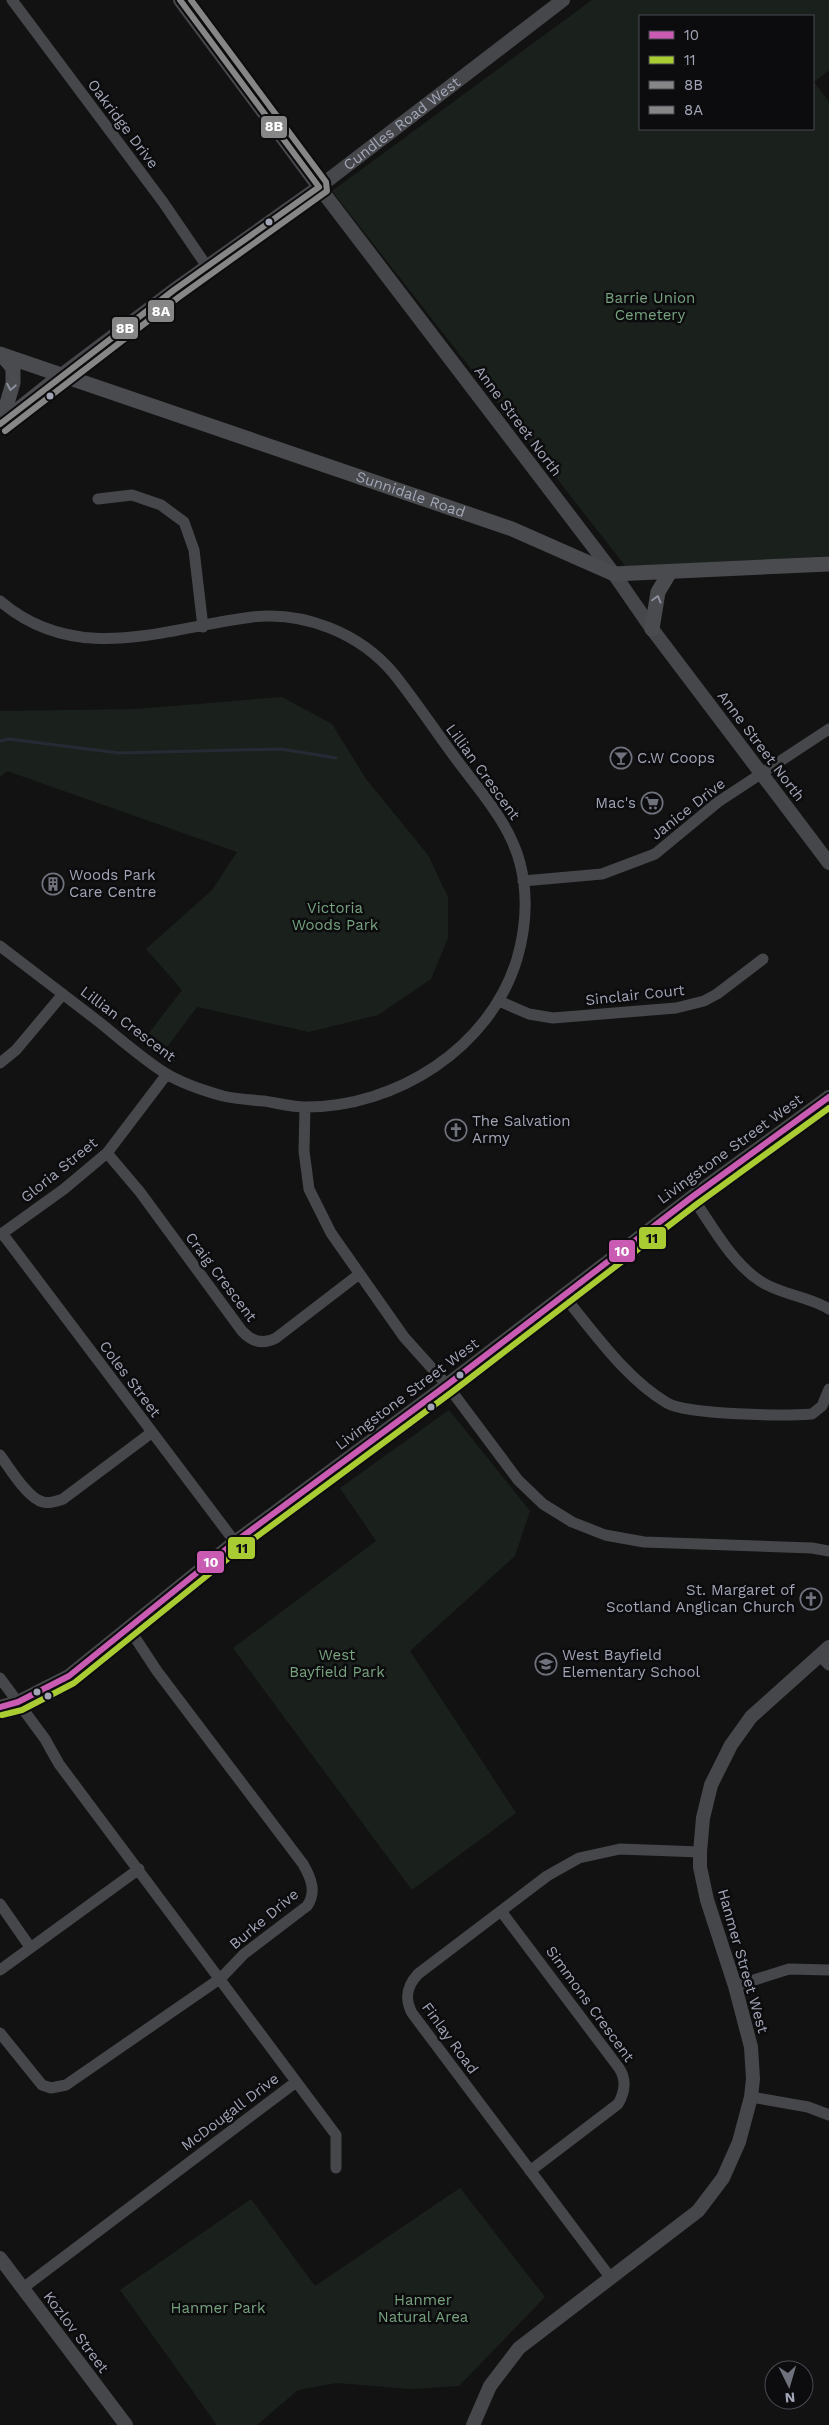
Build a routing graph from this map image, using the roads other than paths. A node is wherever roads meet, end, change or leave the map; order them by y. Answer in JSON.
{"nodes":[{"id":1,"x":12,"y":0,"type":"edge"},
{"id":2,"x":180,"y":0,"type":"edge"},
{"id":3,"x":563,"y":0,"type":"edge"},
{"id":4,"x":319,"y":188,"type":"junction"},
{"id":5,"x":208,"y":268,"type":"junction"},
{"id":6,"x":0,"y":354,"type":"edge"},
{"id":7,"x":60,"y":376,"type":"junction"},
{"id":8,"x":0,"y":424,"type":"edge"},
{"id":9,"x":98,"y":499,"type":"dead end"},
{"id":10,"x":829,"y":564,"type":"edge"},
{"id":11,"x":670,"y":572,"type":"junction"},
{"id":12,"x":614,"y":574,"type":"junction"},
{"id":13,"x":0,"y":601,"type":"edge"},
{"id":14,"x":202,"y":627,"type":"junction"},
{"id":15,"x":652,"y":629,"type":"junction"},
{"id":16,"x":829,"y":729,"type":"edge"},
{"id":17,"x":761,"y":773,"type":"junction"},
{"id":18,"x":829,"y":863,"type":"edge"},
{"id":19,"x":522,"y":881,"type":"junction"},
{"id":20,"x":0,"y":946,"type":"edge"},
{"id":21,"x":764,"y":959,"type":"dead end"},
{"id":22,"x":63,"y":994,"type":"junction"},
{"id":23,"x":499,"y":1001,"type":"junction"},
{"id":24,"x":0,"y":1063,"type":"edge"},
{"id":25,"x":167,"y":1074,"type":"junction"},
{"id":26,"x":829,"y":1097,"type":"edge"},
{"id":27,"x":305,"y":1107,"type":"junction"},
{"id":28,"x":107,"y":1153,"type":"junction"},
{"id":29,"x":692,"y":1197,"type":"junction"},
{"id":30,"x":1,"y":1234,"type":"edge"},
{"id":31,"x":358,"y":1275,"type":"junction"},
{"id":32,"x":563,"y":1295,"type":"junction"},
{"id":33,"x":829,"y":1309,"type":"edge"},
{"id":34,"x":447,"y":1385,"type":"junction"},
{"id":35,"x":829,"y":1389,"type":"edge"},
{"id":36,"x":151,"y":1433,"type":"junction"},
{"id":37,"x":0,"y":1455,"type":"edge"},
{"id":38,"x":235,"y":1542,"type":"junction"},
{"id":39,"x":829,"y":1551,"type":"edge"},
{"id":40,"x":128,"y":1627,"type":"junction"},
{"id":41,"x":826,"y":1656,"type":"edge"},
{"id":42,"x":0,"y":1678,"type":"edge"},
{"id":43,"x":18,"y":1702,"type":"junction"},
{"id":44,"x":0,"y":1707,"type":"edge"},
{"id":45,"x":700,"y":1852,"type":"junction"},
{"id":46,"x":139,"y":1869,"type":"junction"},
{"id":47,"x":0,"y":1904,"type":"edge"},
{"id":48,"x":501,"y":1911,"type":"junction"},
{"id":49,"x":30,"y":1947,"type":"junction"},
{"id":50,"x":0,"y":1970,"type":"edge"},
{"id":51,"x":829,"y":1970,"type":"edge"},
{"id":52,"x":220,"y":1978,"type":"junction"},
{"id":53,"x":735,"y":1986,"type":"junction"},
{"id":54,"x":0,"y":2033,"type":"edge"},
{"id":55,"x":296,"y":2082,"type":"junction"},
{"id":56,"x":751,"y":2097,"type":"junction"},
{"id":57,"x":829,"y":2115,"type":"edge"},
{"id":58,"x":336,"y":2168,"type":"dead end"},
{"id":59,"x":530,"y":2171,"type":"junction"},
{"id":60,"x":0,"y":2258,"type":"edge"},
{"id":61,"x":610,"y":2277,"type":"junction"},
{"id":62,"x":23,"y":2288,"type":"junction"},
{"id":63,"x":126,"y":2425,"type":"edge"},
{"id":64,"x":473,"y":2425,"type":"edge"}],
"edges":[{"from":1,"to":5,"type":"street","name":"Oakridge Drive"},
{"from":2,"to":4,"type":"street","name":"Anne Street North"},
{"from":3,"to":4,"type":"street","name":"Cundles Road West"},
{"from":4,"to":5,"type":"street","name":"Cundles Road West"},
{"from":4,"to":12,"type":"street","name":"Anne Street North"},
{"from":5,"to":7,"type":"street","name":"Cundles Road West"},
{"from":6,"to":7,"type":"main road","name":"Sunnidale Road"},
{"from":6,"to":8,"type":"main road","one_way":true},
{"from":7,"to":8,"type":"main road","name":"Cundles Road West"},
{"from":7,"to":12,"type":"main road","name":"Sunnidale Road"},
{"from":9,"to":14,"type":"street"},
{"from":10,"to":11,"type":"main road","name":"Sunnidale Road"},
{"from":11,"to":12,"type":"main road","name":"Sunnidale Road"},
{"from":15,"to":11,"type":"main road","one_way":true},
{"from":12,"to":15,"type":"street","name":"Anne Street North"},
{"from":13,"to":14,"type":"street","name":"Lillian Crescent"},
{"from":14,"to":19,"type":"street","name":"Lillian Crescent"},
{"from":15,"to":17,"type":"street","name":"Anne Street North"},
{"from":16,"to":17,"type":"street","name":"Janice Drive"},
{"from":17,"to":18,"type":"street","name":"Anne Street North"},
{"from":17,"to":19,"type":"street","name":"Janice Drive"},
{"from":19,"to":23,"type":"street","name":"Lillian Crescent"},
{"from":20,"to":22,"type":"street","name":"Lillian Crescent"},
{"from":21,"to":23,"type":"street","name":"Sinclair Court"},
{"from":22,"to":24,"type":"street"},
{"from":22,"to":25,"type":"street","name":"Lillian Crescent"},
{"from":23,"to":27,"type":"street","name":"Lillian Crescent"},
{"from":25,"to":27,"type":"street","name":"Lillian Crescent"},
{"from":25,"to":28,"type":"street","name":"Gloria Street"},
{"from":26,"to":29,"type":"street","name":"Livingstone Street West"},
{"from":27,"to":31,"type":"street"},
{"from":28,"to":30,"type":"street","name":"Gloria Street"},
{"from":28,"to":31,"type":"street","name":"Craig Crescent"},
{"from":29,"to":32,"type":"street","name":"Livingstone Street West"},
{"from":29,"to":33,"type":"street"},
{"from":30,"to":36,"type":"street","name":"Coles Street"},
{"from":31,"to":34,"type":"street"},
{"from":32,"to":34,"type":"street","name":"Livingstone Street West"},
{"from":32,"to":35,"type":"street"},
{"from":34,"to":38,"type":"street","name":"Livingstone Street West"},
{"from":34,"to":39,"type":"street"},
{"from":36,"to":37,"type":"street"},
{"from":36,"to":38,"type":"street","name":"Coles Street"},
{"from":38,"to":40,"type":"street","name":"Livingstone Street West"},
{"from":40,"to":43,"type":"street","name":"Livingstone Street West"},
{"from":40,"to":52,"type":"street","name":"Burke Drive"},
{"from":41,"to":45,"type":"street","name":"Hanmer Street West"},
{"from":42,"to":43,"type":"street","name":"McDougall Drive"},
{"from":43,"to":44,"type":"street","name":"Livingstone Street West"},
{"from":43,"to":46,"type":"street","name":"McDougall Drive"},
{"from":45,"to":48,"type":"street","name":"Finlay Road"},
{"from":45,"to":53,"type":"street","name":"Hanmer Street West"},
{"from":46,"to":49,"type":"street"},
{"from":46,"to":52,"type":"street","name":"McDougall Drive"},
{"from":47,"to":49,"type":"street"},
{"from":48,"to":59,"type":"street","name":"Finlay Road"},
{"from":48,"to":59,"type":"street","name":"Simmons Crescent"},
{"from":49,"to":50,"type":"street"},
{"from":51,"to":53,"type":"street"},
{"from":52,"to":54,"type":"street","name":"Burke Drive"},
{"from":52,"to":55,"type":"street","name":"McDougall Drive"},
{"from":53,"to":56,"type":"street","name":"Hanmer Street West"},
{"from":55,"to":58,"type":"street"},
{"from":55,"to":62,"type":"street","name":"McDougall Drive"},
{"from":56,"to":57,"type":"street"},
{"from":56,"to":61,"type":"street","name":"Hanmer Street West"},
{"from":59,"to":61,"type":"street","name":"Finlay Road"},
{"from":60,"to":62,"type":"street","name":"Kozlov Street"},
{"from":61,"to":64,"type":"street","name":"Hanmer Street West"},
{"from":62,"to":63,"type":"street","name":"Kozlov Street"}]}
